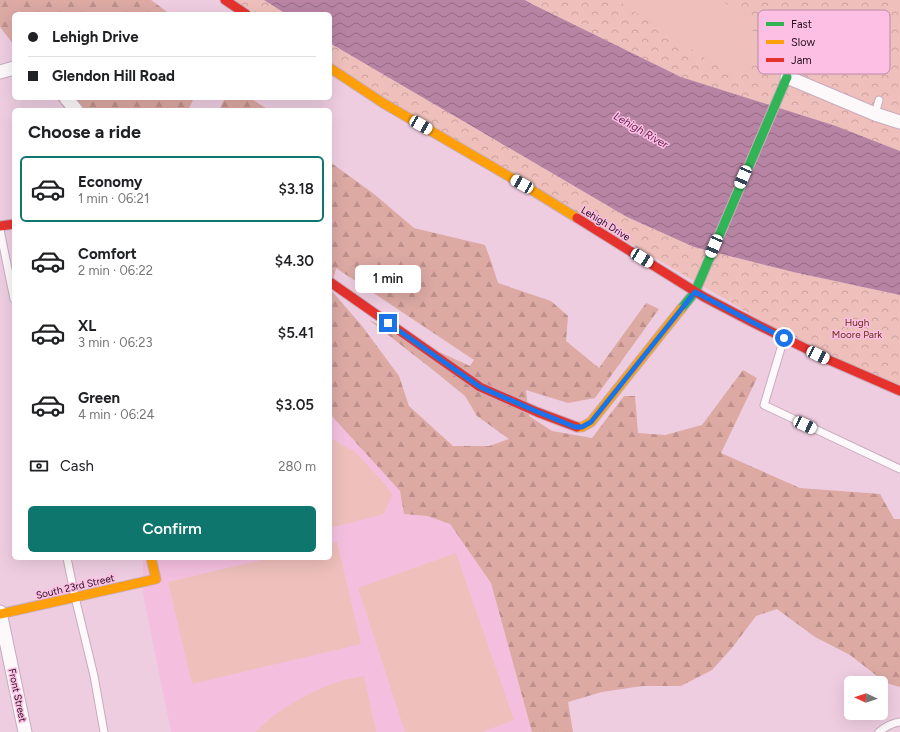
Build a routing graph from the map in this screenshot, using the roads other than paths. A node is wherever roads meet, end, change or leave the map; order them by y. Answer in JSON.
{"nodes":[{"id":1,"x":225,"y":0,"type":"edge"},
{"id":2,"x":243,"y":12,"type":"edge"},
{"id":3,"x":12,"y":69,"type":"edge"},
{"id":4,"x":332,"y":69,"type":"edge"},
{"id":5,"x":0,"y":72,"type":"edge"},
{"id":6,"x":787,"y":77,"type":"joint"},
{"id":7,"x":68,"y":100,"type":"edge"},
{"id":8,"x":879,"y":100,"type":"dead end"},
{"id":9,"x":74,"y":108,"type":"edge"},
{"id":10,"x":875,"y":114,"type":"junction"},
{"id":11,"x":900,"y":122,"type":"edge"},
{"id":12,"x":12,"y":224,"type":"edge"},
{"id":13,"x":0,"y":226,"type":"edge"},
{"id":14,"x":0,"y":230,"type":"edge"},
{"id":15,"x":332,"y":283,"type":"edge"},
{"id":16,"x":12,"y":289,"type":"edge"},
{"id":17,"x":695,"y":292,"type":"junction"},
{"id":18,"x":784,"y":338,"type":"junction"},
{"id":19,"x":900,"y":391,"type":"edge"},
{"id":20,"x":900,"y":469,"type":"edge"},
{"id":21,"x":67,"y":560,"type":"edge"},
{"id":22,"x":151,"y":560,"type":"edge"},
{"id":23,"x":75,"y":597,"type":"junction"},
{"id":24,"x":0,"y":613,"type":"edge"},
{"id":25,"x":900,"y":722,"type":"edge"},
{"id":26,"x":25,"y":732,"type":"edge"},
{"id":27,"x":104,"y":732,"type":"edge"},
{"id":28,"x":879,"y":732,"type":"edge"}],
"edges":[{"from":1,"to":2,"type":"street"},
{"from":3,"to":5,"type":"street"},
{"from":4,"to":17,"type":"street","name":"Lehigh Drive"},
{"from":6,"to":10,"type":"street"},
{"from":6,"to":17,"type":"street"},
{"from":7,"to":9,"type":"street"},
{"from":8,"to":10,"type":"lane"},
{"from":10,"to":11,"type":"street"},
{"from":12,"to":13,"type":"street"},
{"from":14,"to":16,"type":"lane"},
{"from":15,"to":17,"type":"street"},
{"from":17,"to":18,"type":"street","name":"Lehigh Drive"},
{"from":18,"to":19,"type":"street","name":"Lehigh Drive"},
{"from":18,"to":20,"type":"lane"},
{"from":21,"to":23,"type":"lane"},
{"from":22,"to":23,"type":"street","name":"South 23rd Street"},
{"from":23,"to":24,"type":"street","name":"South 23rd Street"},
{"from":23,"to":27,"type":"lane"},
{"from":24,"to":26,"type":"street","name":"Front Street"},
{"from":25,"to":28,"type":"lane"}]}
